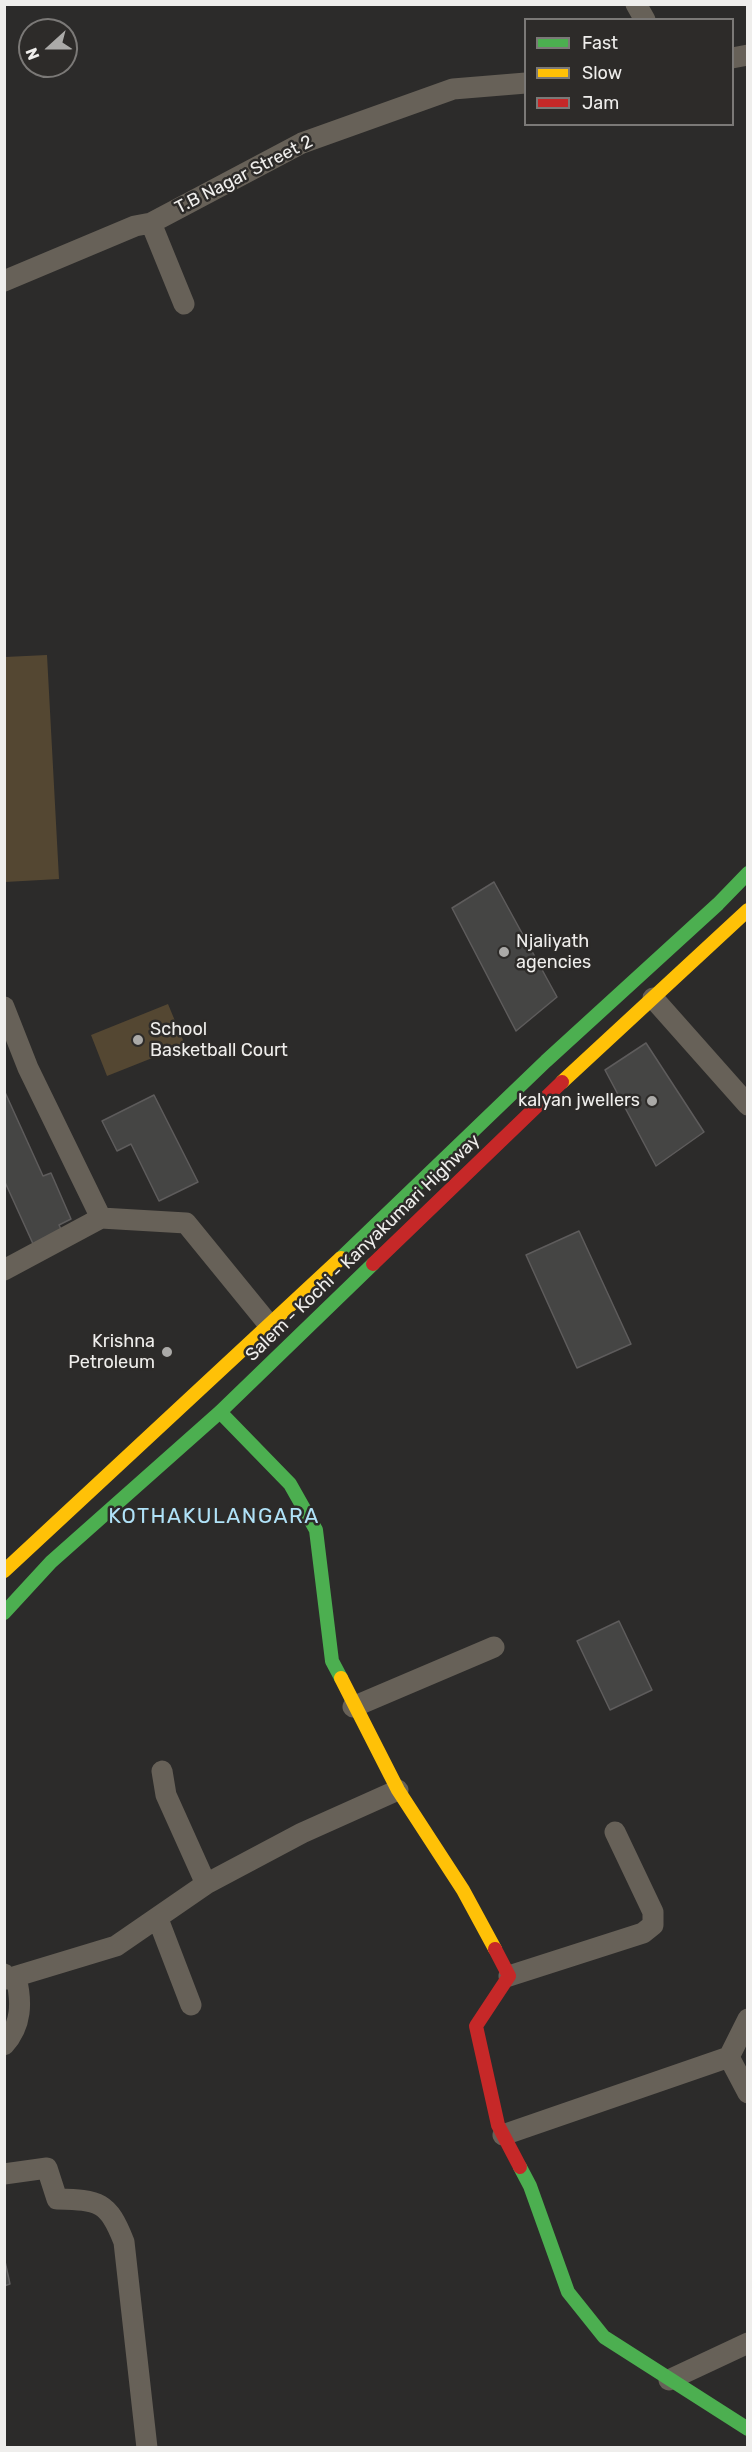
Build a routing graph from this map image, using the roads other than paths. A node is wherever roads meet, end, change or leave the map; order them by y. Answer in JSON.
{"nodes":[{"id":1,"x":636,"y":4,"type":"edge"},
{"id":2,"x":644,"y":18,"type":"edge"},
{"id":3,"x":524,"y":83,"type":"edge"},
{"id":4,"x":151,"y":223,"type":"junction"},
{"id":5,"x":4,"y":281,"type":"edge"},
{"id":6,"x":184,"y":304,"type":"dead end"},
{"id":7,"x":747,"y":873,"type":"edge"},
{"id":8,"x":747,"y":910,"type":"edge"},
{"id":9,"x":653,"y":998,"type":"junction"},
{"id":10,"x":4,"y":1007,"type":"edge"},
{"id":11,"x":747,"y":1105,"type":"edge"},
{"id":12,"x":101,"y":1218,"type":"junction"},
{"id":13,"x":4,"y":1270,"type":"edge"},
{"id":14,"x":270,"y":1326,"type":"junction"},
{"id":15,"x":220,"y":1412,"type":"junction"},
{"id":16,"x":4,"y":1572,"type":"edge"},
{"id":17,"x":4,"y":1613,"type":"edge"},
{"id":18,"x":494,"y":1647,"type":"dead end"},
{"id":19,"x":353,"y":1707,"type":"junction"},
{"id":20,"x":162,"y":1771,"type":"dead end"},
{"id":21,"x":398,"y":1790,"type":"junction"},
{"id":22,"x":615,"y":1832,"type":"dead end"},
{"id":23,"x":206,"y":1884,"type":"junction"},
{"id":24,"x":158,"y":1919,"type":"junction"},
{"id":25,"x":10,"y":1975,"type":"edge"},
{"id":26,"x":509,"y":1976,"type":"junction"},
{"id":27,"x":191,"y":2005,"type":"dead end"},
{"id":28,"x":747,"y":2019,"type":"edge"},
{"id":29,"x":4,"y":2045,"type":"edge"},
{"id":30,"x":729,"y":2057,"type":"junction"},
{"id":31,"x":747,"y":2093,"type":"edge"},
{"id":32,"x":503,"y":2135,"type":"junction"},
{"id":33,"x":4,"y":2174,"type":"edge"},
{"id":34,"x":747,"y":2343,"type":"edge"},
{"id":35,"x":669,"y":2380,"type":"junction"},
{"id":36,"x":747,"y":2429,"type":"edge"},
{"id":37,"x":147,"y":2448,"type":"edge"}],
"edges":[{"from":1,"to":2,"type":"street"},
{"from":3,"to":4,"type":"street","name":"T.B Nagar Street 2"},
{"from":4,"to":5,"type":"street","name":"T.B Nagar Street 2"},
{"from":4,"to":6,"type":"street"},
{"from":7,"to":14,"type":"main road","name":"Salem - Kochi - Kanyakumari Highway"},
{"from":8,"to":9,"type":"main road","name":"Salem - Kochi - Kanyakumari Highway"},
{"from":9,"to":11,"type":"street"},
{"from":9,"to":15,"type":"main road","name":"Salem - Kochi - Kanyakumari Highway"},
{"from":10,"to":12,"type":"street"},
{"from":12,"to":13,"type":"street"},
{"from":12,"to":14,"type":"street"},
{"from":14,"to":16,"type":"main road","name":"Salem - Kochi - Kanyakumari Highway"},
{"from":15,"to":17,"type":"main road","name":"Salem - Kochi - Kanyakumari Highway"},
{"from":15,"to":19,"type":"main road"},
{"from":18,"to":19,"type":"street"},
{"from":19,"to":21,"type":"main road"},
{"from":20,"to":23,"type":"street"},
{"from":21,"to":23,"type":"street"},
{"from":21,"to":26,"type":"main road"},
{"from":22,"to":26,"type":"street"},
{"from":23,"to":24,"type":"street"},
{"from":24,"to":25,"type":"street"},
{"from":24,"to":27,"type":"street"},
{"from":25,"to":29,"type":"street"},
{"from":26,"to":32,"type":"main road"},
{"from":28,"to":30,"type":"street"},
{"from":30,"to":31,"type":"street"},
{"from":30,"to":32,"type":"street"},
{"from":32,"to":35,"type":"main road"},
{"from":33,"to":37,"type":"street"},
{"from":34,"to":35,"type":"street"},
{"from":35,"to":36,"type":"main road"}]}
